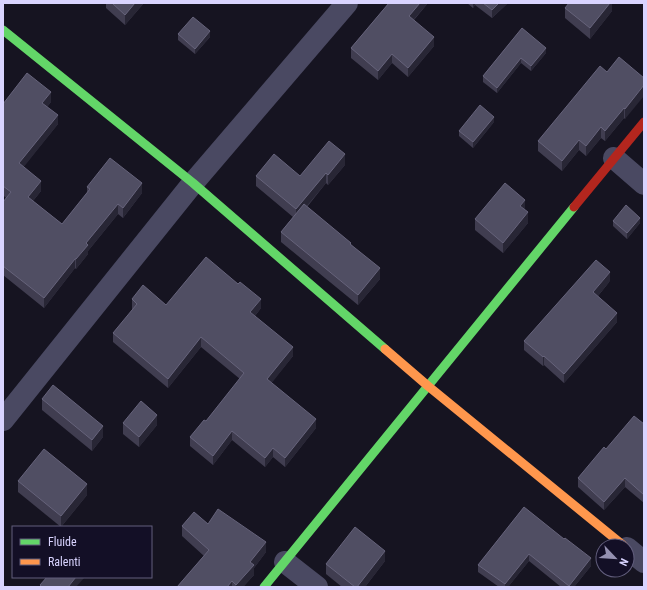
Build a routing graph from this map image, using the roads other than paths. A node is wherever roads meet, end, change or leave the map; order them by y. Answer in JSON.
{"nodes":[{"id":1,"x":348,"y":3,"type":"edge"},
{"id":2,"x":3,"y":30,"type":"edge"},
{"id":3,"x":644,"y":122,"type":"edge"},
{"id":4,"x":614,"y":158,"type":"junction"},
{"id":5,"x":192,"y":183,"type":"junction"},
{"id":6,"x":644,"y":184,"type":"edge"},
{"id":7,"x":428,"y":386,"type":"junction"},
{"id":8,"x":3,"y":420,"type":"edge"},
{"id":9,"x":614,"y":538,"type":"edge"},
{"id":10,"x":285,"y":562,"type":"junction"},
{"id":11,"x":264,"y":587,"type":"edge"},
{"id":12,"x":317,"y":587,"type":"edge"}],
"edges":[{"from":1,"to":5,"type":"street"},
{"from":2,"to":5,"type":"street"},
{"from":3,"to":4,"type":"street"},
{"from":4,"to":6,"type":"street"},
{"from":4,"to":7,"type":"street"},
{"from":5,"to":7,"type":"street"},
{"from":5,"to":8,"type":"street"},
{"from":7,"to":9,"type":"street"},
{"from":7,"to":10,"type":"street"},
{"from":10,"to":11,"type":"street"},
{"from":10,"to":12,"type":"street"}]}
